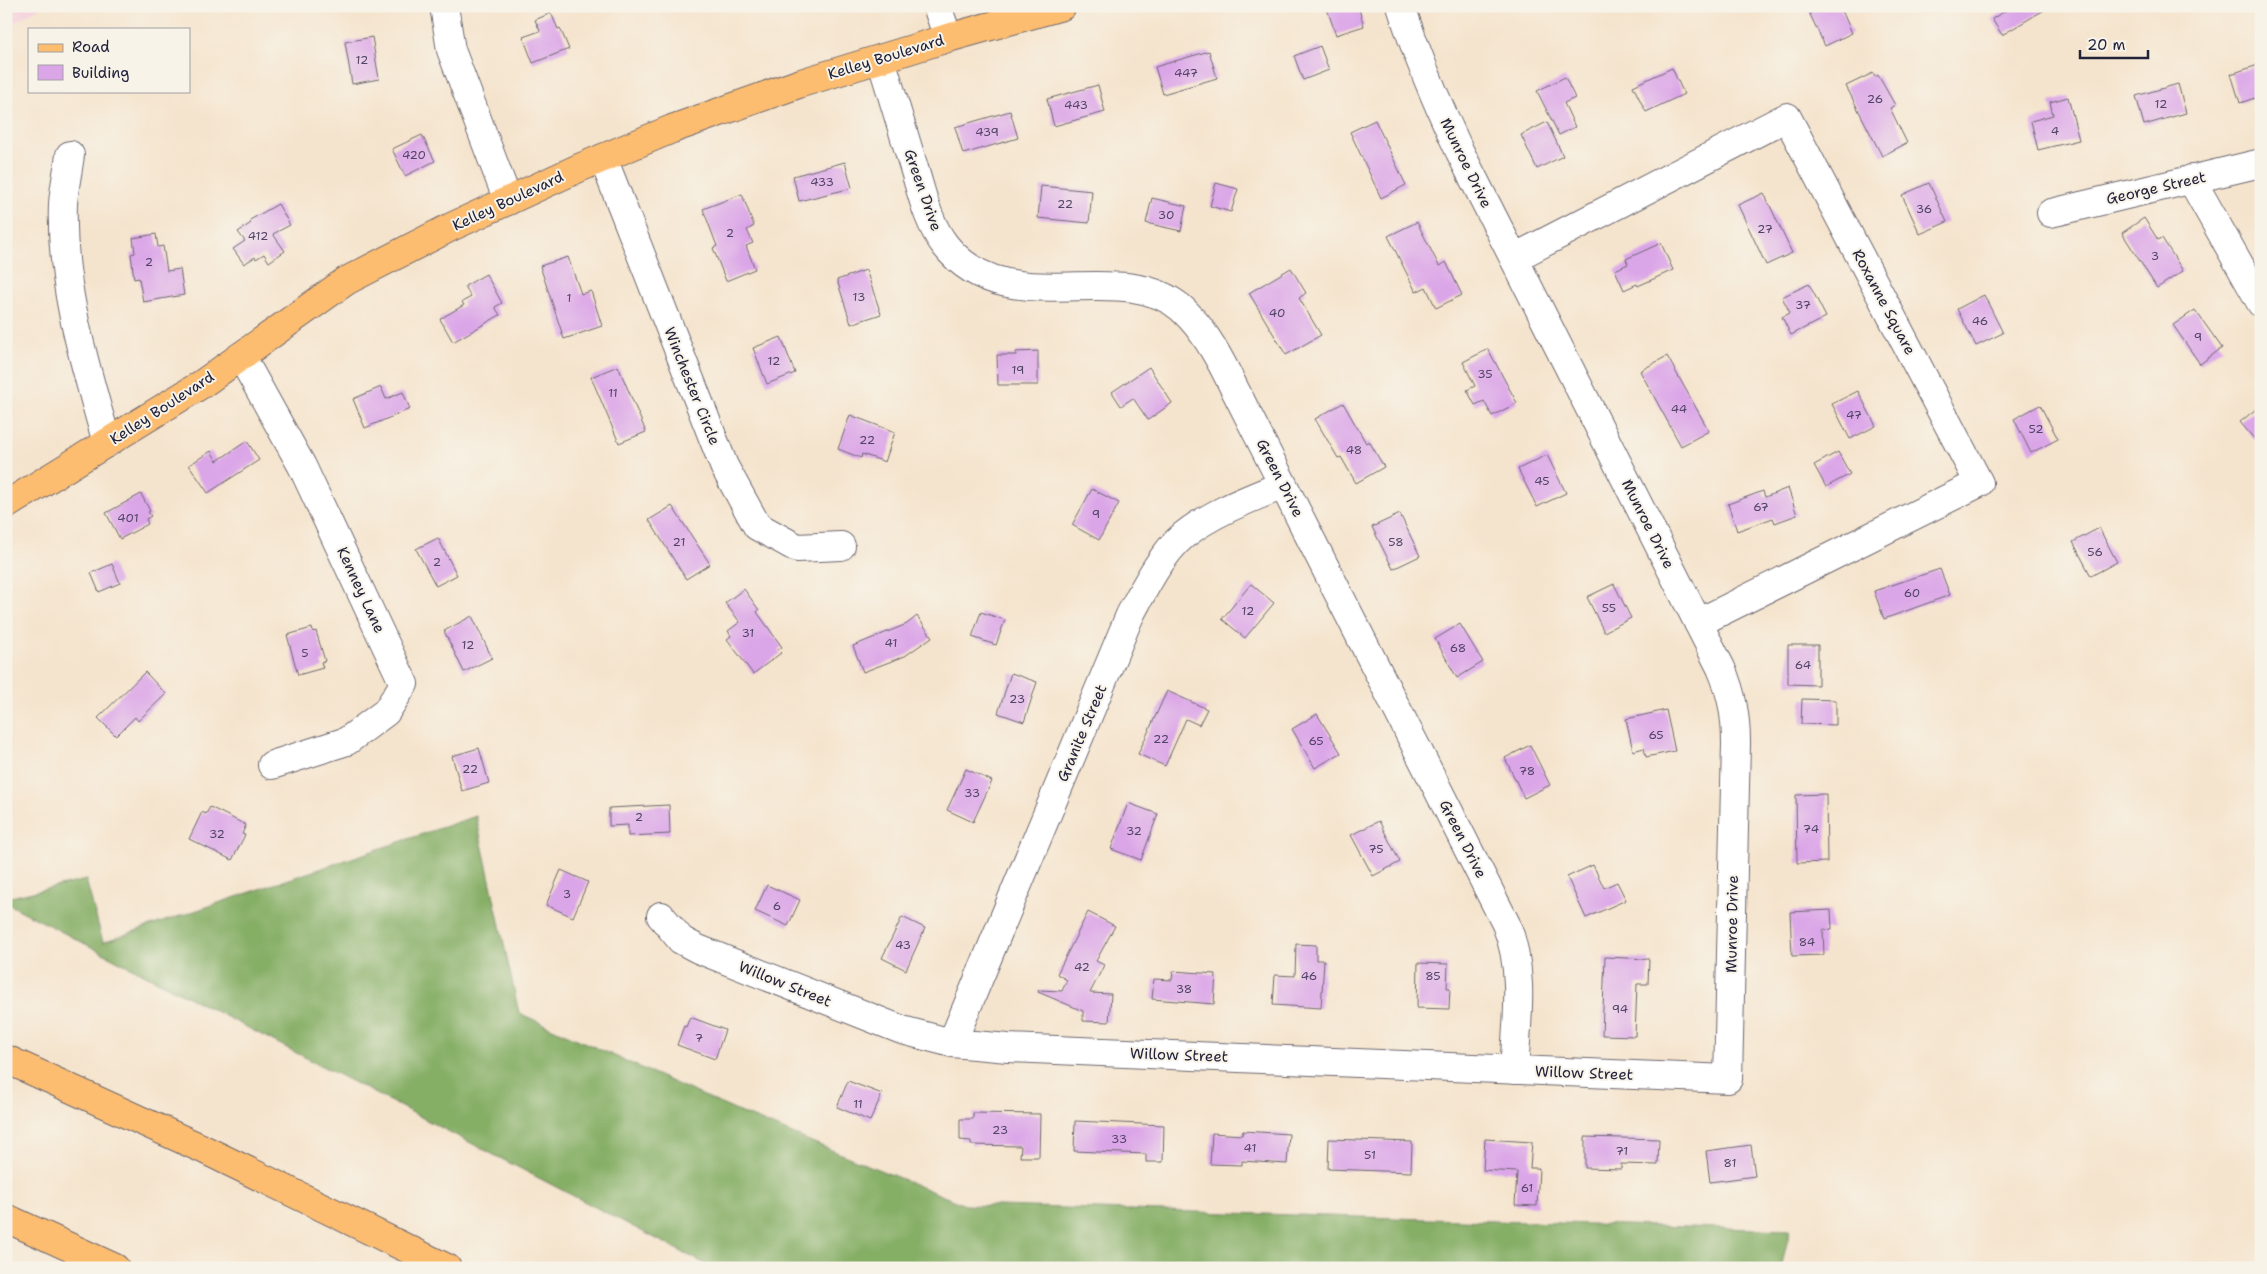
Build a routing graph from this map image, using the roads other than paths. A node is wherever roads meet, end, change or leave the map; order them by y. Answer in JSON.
{"nodes":[{"id":1,"x":444,"y":6,"type":"edge"},
{"id":2,"x":937,"y":6,"type":"edge"},
{"id":3,"x":1062,"y":6,"type":"edge"},
{"id":4,"x":1401,"y":6,"type":"edge"},
{"id":5,"x":948,"y":38,"type":"junction"},
{"id":6,"x":882,"y":59,"type":"junction"},
{"id":7,"x":70,"y":155,"type":"dead end"},
{"id":8,"x":603,"y":158,"type":"junction"},
{"id":9,"x":2261,"y":163,"type":"edge"},
{"id":10,"x":2191,"y":180,"type":"junction"},
{"id":11,"x":508,"y":201,"type":"junction"},
{"id":12,"x":2051,"y":213,"type":"dead end"},
{"id":13,"x":1514,"y":258,"type":"junction"},
{"id":14,"x":2261,"y":303,"type":"edge"},
{"id":15,"x":241,"y":356,"type":"junction"},
{"id":16,"x":107,"y":443,"type":"junction"},
{"id":17,"x":1283,"y":485,"type":"junction"},
{"id":18,"x":6,"y":505,"type":"edge"},
{"id":19,"x":840,"y":546,"type":"dead end"},
{"id":20,"x":1698,"y":623,"type":"junction"},
{"id":21,"x":272,"y":765,"type":"dead end"},
{"id":22,"x":661,"y":916,"type":"dead end"},
{"id":23,"x":952,"y":1042,"type":"junction"},
{"id":24,"x":6,"y":1059,"type":"edge"},
{"id":25,"x":1514,"y":1070,"type":"junction"},
{"id":26,"x":1728,"y":1079,"type":"joint"},
{"id":27,"x":6,"y":1218,"type":"edge"},
{"id":28,"x":441,"y":1264,"type":"edge"},
{"id":29,"x":115,"y":1268,"type":"edge"}],
"edges":[{"from":1,"to":11,"type":"street"},
{"from":2,"to":5,"type":"street"},
{"from":3,"to":5,"type":"main road","name":"Kelley Boulevard"},
{"from":4,"to":13,"type":"street","name":"Munroe Drive"},
{"from":5,"to":6,"type":"main road","name":"Kelley Boulevard"},
{"from":6,"to":8,"type":"main road","name":"Kelley Boulevard"},
{"from":6,"to":17,"type":"street","name":"Green Drive"},
{"from":7,"to":16,"type":"street"},
{"from":8,"to":11,"type":"main road","name":"Kelley Boulevard"},
{"from":8,"to":19,"type":"street","name":"Winchester Circle"},
{"from":9,"to":10,"type":"street","name":"George Street"},
{"from":10,"to":12,"type":"street","name":"George Street"},
{"from":10,"to":14,"type":"street"},
{"from":11,"to":15,"type":"main road","name":"Kelley Boulevard"},
{"from":13,"to":20,"type":"street","name":"Munroe Drive"},
{"from":13,"to":20,"type":"street","name":"Roxanne Square"},
{"from":15,"to":16,"type":"main road","name":"Kelley Boulevard"},
{"from":15,"to":21,"type":"street","name":"Kenney Lane"},
{"from":16,"to":18,"type":"main road","name":"Kelley Boulevard"},
{"from":17,"to":23,"type":"street","name":"Granite Street"},
{"from":17,"to":25,"type":"street","name":"Green Drive"},
{"from":20,"to":26,"type":"street","name":"Munroe Drive"},
{"from":22,"to":23,"type":"street","name":"Willow Street"},
{"from":23,"to":25,"type":"street","name":"Willow Street"},
{"from":24,"to":28,"type":"main road"},
{"from":25,"to":26,"type":"street","name":"Willow Street"},
{"from":27,"to":29,"type":"main road"}]}
